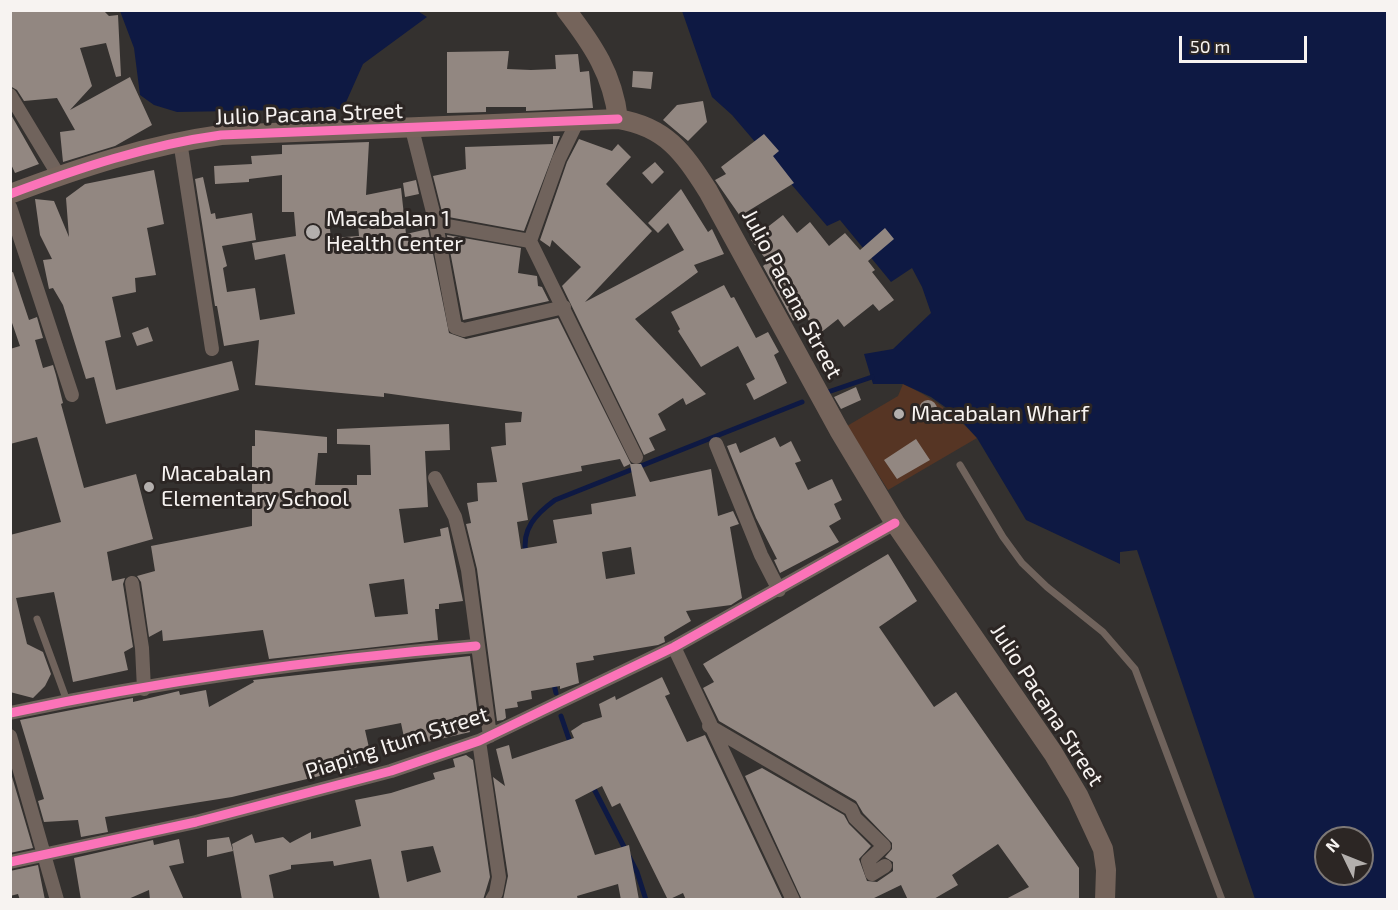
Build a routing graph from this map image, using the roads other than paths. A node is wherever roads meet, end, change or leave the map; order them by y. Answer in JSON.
{"nodes":[{"id":1,"x":566,"y":10,"type":"edge"},
{"id":2,"x":10,"y":95,"type":"edge"},
{"id":3,"x":618,"y":119,"type":"junction"},
{"id":4,"x":577,"y":122,"type":"junction"},
{"id":5,"x":412,"y":129,"type":"junction"},
{"id":6,"x":180,"y":141,"type":"junction"},
{"id":7,"x":59,"y":176,"type":"junction"},
{"id":8,"x":10,"y":194,"type":"edge"},
{"id":9,"x":10,"y":207,"type":"edge"},
{"id":10,"x":436,"y":224,"type":"junction"},
{"id":11,"x":530,"y":241,"type":"junction"},
{"id":12,"x":564,"y":307,"type":"junction"},
{"id":13,"x":212,"y":349,"type":"dead end"},
{"id":14,"x":72,"y":395,"type":"dead end"},
{"id":15,"x":716,"y":444,"type":"dead end"},
{"id":16,"x":636,"y":457,"type":"dead end"},
{"id":17,"x":960,"y":465,"type":"dead end"},
{"id":18,"x":435,"y":478,"type":"dead end"},
{"id":19,"x":895,"y":523,"type":"junction"},
{"id":20,"x":132,"y":583,"type":"dead end"},
{"id":21,"x":779,"y":590,"type":"junction"},
{"id":22,"x":37,"y":619,"type":"dead end"},
{"id":23,"x":476,"y":646,"type":"junction"},
{"id":24,"x":674,"y":647,"type":"junction"},
{"id":25,"x":144,"y":689,"type":"junction"},
{"id":26,"x":67,"y":701,"type":"junction"},
{"id":27,"x":10,"y":713,"type":"edge"},
{"id":28,"x":708,"y":725,"type":"junction"},
{"id":29,"x":10,"y":736,"type":"edge"},
{"id":30,"x":484,"y":738,"type":"junction"},
{"id":31,"x":46,"y":854,"type":"junction"},
{"id":32,"x":10,"y":862,"type":"edge"},
{"id":33,"x":885,"y":866,"type":"dead end"},
{"id":34,"x":57,"y":900,"type":"edge"},
{"id":35,"x":492,"y":900,"type":"edge"},
{"id":36,"x":793,"y":900,"type":"edge"},
{"id":37,"x":1105,"y":900,"type":"edge"},
{"id":38,"x":1222,"y":900,"type":"edge"}],
"edges":[{"from":1,"to":3,"type":"main road"},
{"from":2,"to":7,"type":"street"},
{"from":3,"to":4,"type":"main road","name":"Julio Pacana Street"},
{"from":3,"to":19,"type":"main road","name":"Julio Pacana Street"},
{"from":4,"to":5,"type":"main road","name":"Julio Pacana Street"},
{"from":4,"to":11,"type":"street"},
{"from":5,"to":6,"type":"main road","name":"Julio Pacana Street"},
{"from":5,"to":10,"type":"street"},
{"from":6,"to":7,"type":"main road","name":"Julio Pacana Street"},
{"from":6,"to":13,"type":"street"},
{"from":7,"to":8,"type":"main road","name":"Julio Pacana Street"},
{"from":9,"to":14,"type":"street"},
{"from":10,"to":11,"type":"street"},
{"from":10,"to":12,"type":"street"},
{"from":11,"to":12,"type":"street"},
{"from":12,"to":16,"type":"street"},
{"from":15,"to":21,"type":"street"},
{"from":17,"to":38,"type":"lane"},
{"from":18,"to":23,"type":"street"},
{"from":19,"to":21,"type":"street","name":"Piaping Itum Street"},
{"from":19,"to":37,"type":"main road","name":"Julio Pacana Street"},
{"from":20,"to":25,"type":"street"},
{"from":21,"to":24,"type":"street","name":"Piaping Itum Street"},
{"from":22,"to":26,"type":"lane"},
{"from":23,"to":25,"type":"street"},
{"from":23,"to":30,"type":"street"},
{"from":24,"to":28,"type":"street"},
{"from":24,"to":30,"type":"street","name":"Piaping Itum Street"},
{"from":25,"to":26,"type":"street"},
{"from":26,"to":27,"type":"street"},
{"from":28,"to":33,"type":"street"},
{"from":28,"to":36,"type":"street"},
{"from":29,"to":31,"type":"street"},
{"from":30,"to":31,"type":"street","name":"Piaping Itum Street"},
{"from":30,"to":35,"type":"street"},
{"from":31,"to":32,"type":"street","name":"Piaping Itum Street"},
{"from":31,"to":34,"type":"street"}]}
